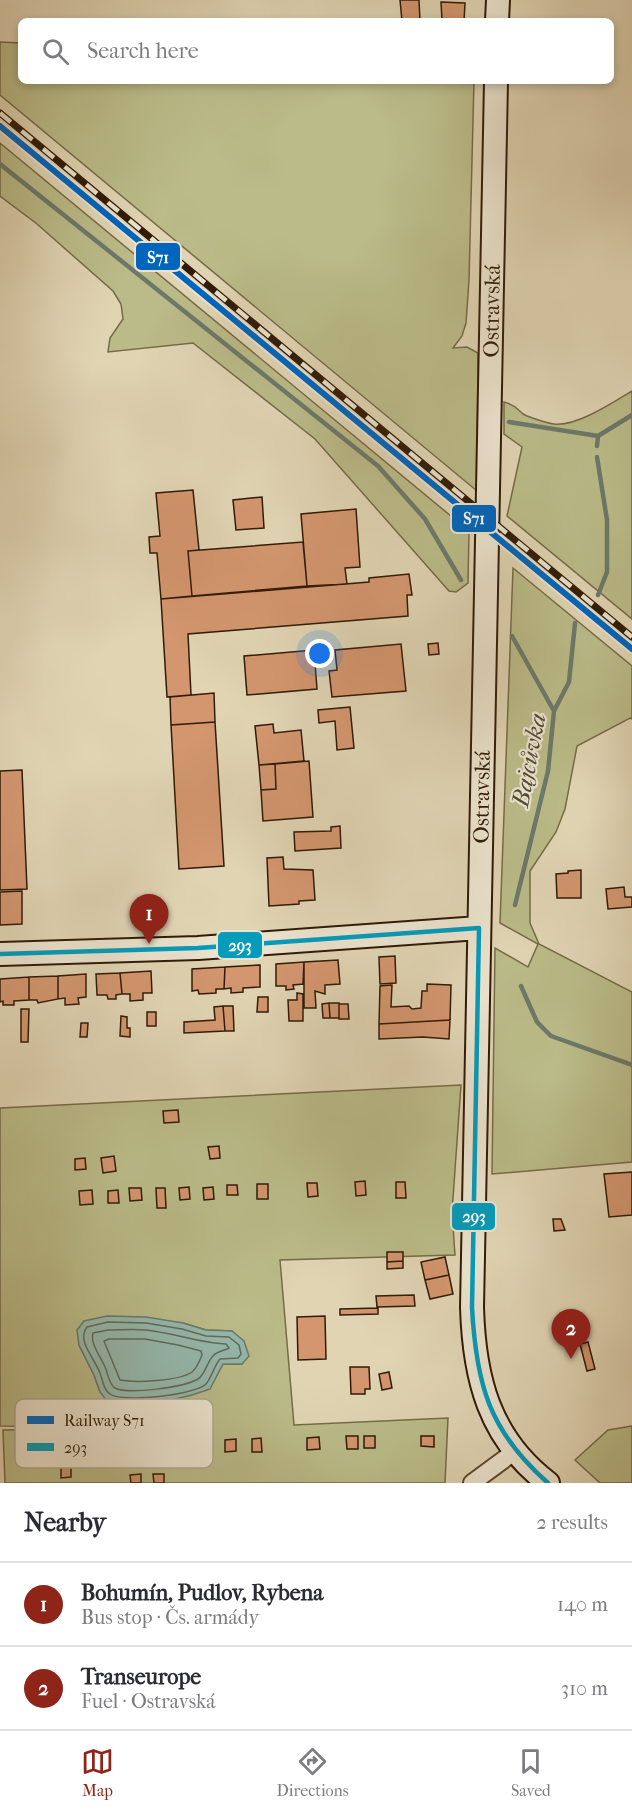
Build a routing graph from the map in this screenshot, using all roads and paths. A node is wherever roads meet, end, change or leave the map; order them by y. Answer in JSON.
{"nodes":[{"id":1,"x":498,"y":0,"type":"edge"},
{"id":2,"x":497,"y":18,"type":"edge"},
{"id":3,"x":496,"y":84,"type":"edge"},
{"id":4,"x":479,"y":928,"type":"junction"},
{"id":5,"x":0,"y":954,"type":"edge"},
{"id":6,"x":514,"y":1452,"type":"junction"},
{"id":7,"x":472,"y":1483,"type":"edge"},
{"id":8,"x":548,"y":1483,"type":"edge"}],
"edges":[{"from":1,"to":2,"type":"main road"},
{"from":3,"to":4,"type":"main road","name":"Ostravská"},
{"from":4,"to":5,"type":"main road"},
{"from":4,"to":6,"type":"main road","name":"Ostravská"},
{"from":6,"to":7,"type":"street"},
{"from":6,"to":8,"type":"main road","name":"Ostravská"}]}
